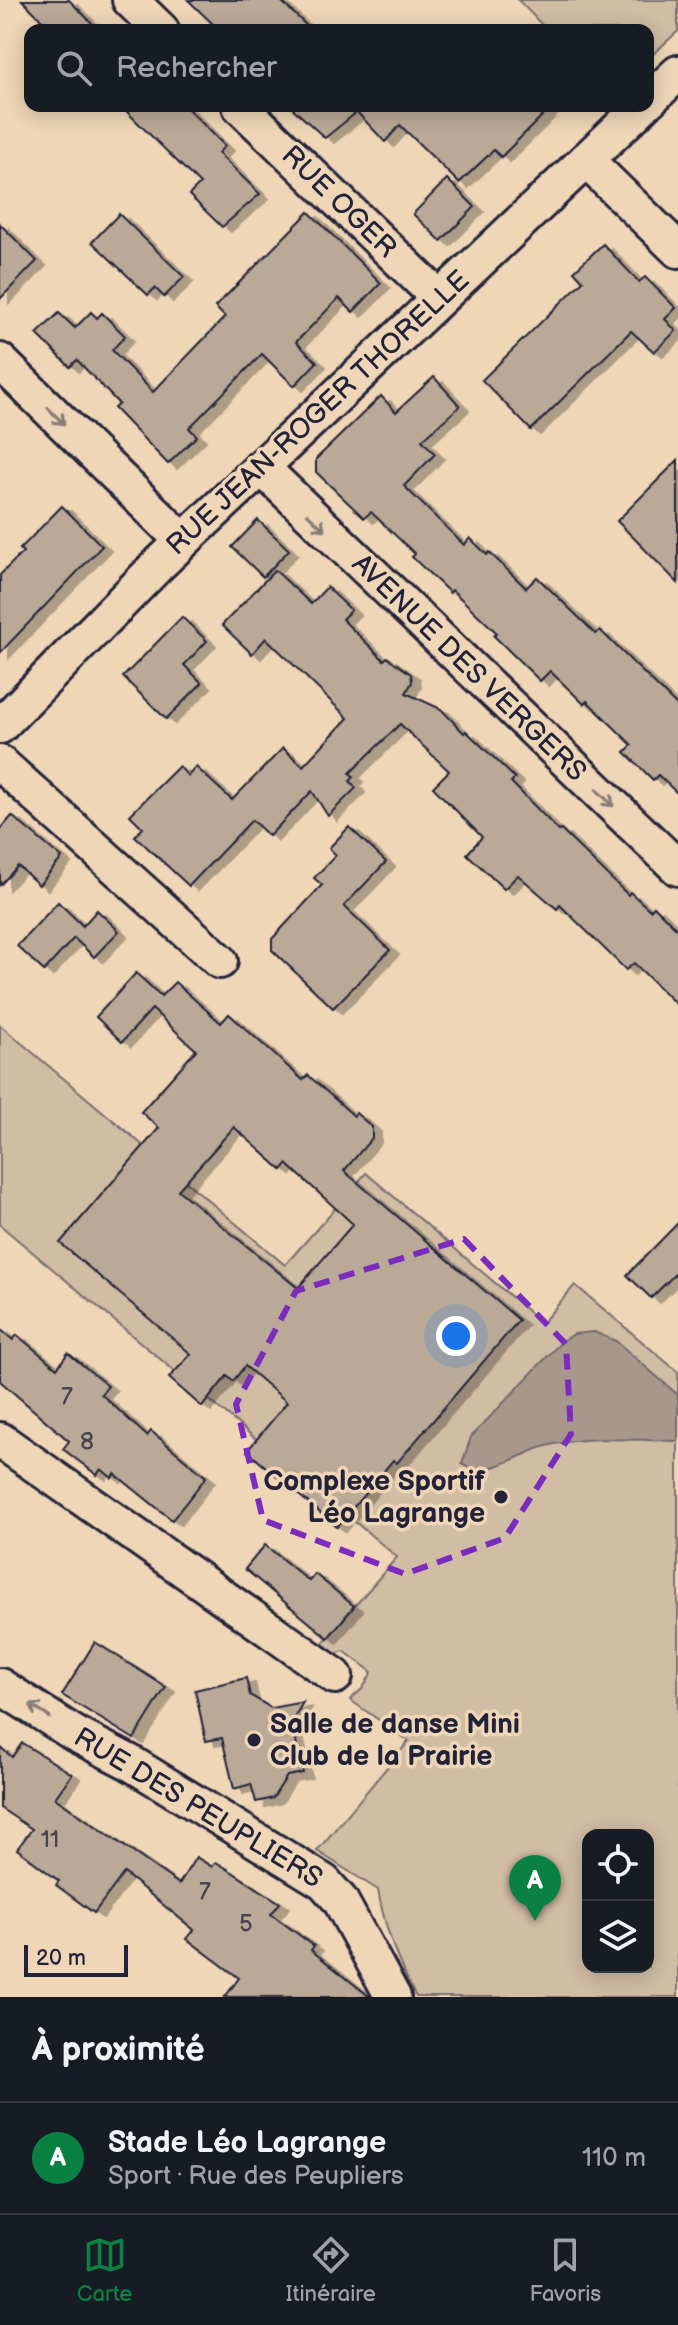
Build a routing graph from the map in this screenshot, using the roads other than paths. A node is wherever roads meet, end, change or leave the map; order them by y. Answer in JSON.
{"nodes":[{"id":1,"x":130,"y":0,"type":"edge"},
{"id":2,"x":155,"y":24,"type":"edge"},
{"id":3,"x":678,"y":73,"type":"edge"},
{"id":4,"x":654,"y":95,"type":"edge"},
{"id":5,"x":246,"y":112,"type":"edge"},
{"id":6,"x":637,"y":112,"type":"edge"},
{"id":7,"x":586,"y":160,"type":"junction"},
{"id":8,"x":678,"y":250,"type":"edge"},
{"id":9,"x":439,"y":298,"type":"junction"},
{"id":10,"x":0,"y":361,"type":"edge"},
{"id":11,"x":261,"y":467,"type":"junction"},
{"id":12,"x":183,"y":541,"type":"junction"},
{"id":13,"x":0,"y":726,"type":"edge"},
{"id":14,"x":5,"y":767,"type":"edge"},
{"id":15,"x":678,"y":868,"type":"edge"},
{"id":16,"x":220,"y":961,"type":"dead end"},
{"id":17,"x":0,"y":1440,"type":"edge"},
{"id":18,"x":335,"y":1676,"type":"dead end"},
{"id":19,"x":0,"y":1686,"type":"edge"},
{"id":20,"x":393,"y":1997,"type":"edge"}],
"edges":[{"from":1,"to":2,"type":"street"},
{"from":3,"to":4,"type":"street"},
{"from":5,"to":9,"type":"street","name":"RUE OGER"},
{"from":6,"to":7,"type":"street","name":"RUE JEAN-ROGER THORELLE"},
{"from":7,"to":8,"type":"street"},
{"from":7,"to":9,"type":"street","name":"RUE JEAN-ROGER THORELLE"},
{"from":9,"to":11,"type":"street","name":"RUE JEAN-ROGER THORELLE"},
{"from":10,"to":12,"type":"street","one_way":true},
{"from":11,"to":12,"type":"street","name":"RUE JEAN-ROGER THORELLE"},
{"from":11,"to":15,"type":"street","name":"AVENUE DES VERGERS","one_way":true},
{"from":12,"to":13,"type":"street","name":"RUE JEAN-ROGER THORELLE"},
{"from":14,"to":16,"type":"street"},
{"from":17,"to":18,"type":"street"},
{"from":20,"to":19,"type":"street","name":"RUE DES PEUPLIERS","one_way":true}]}
